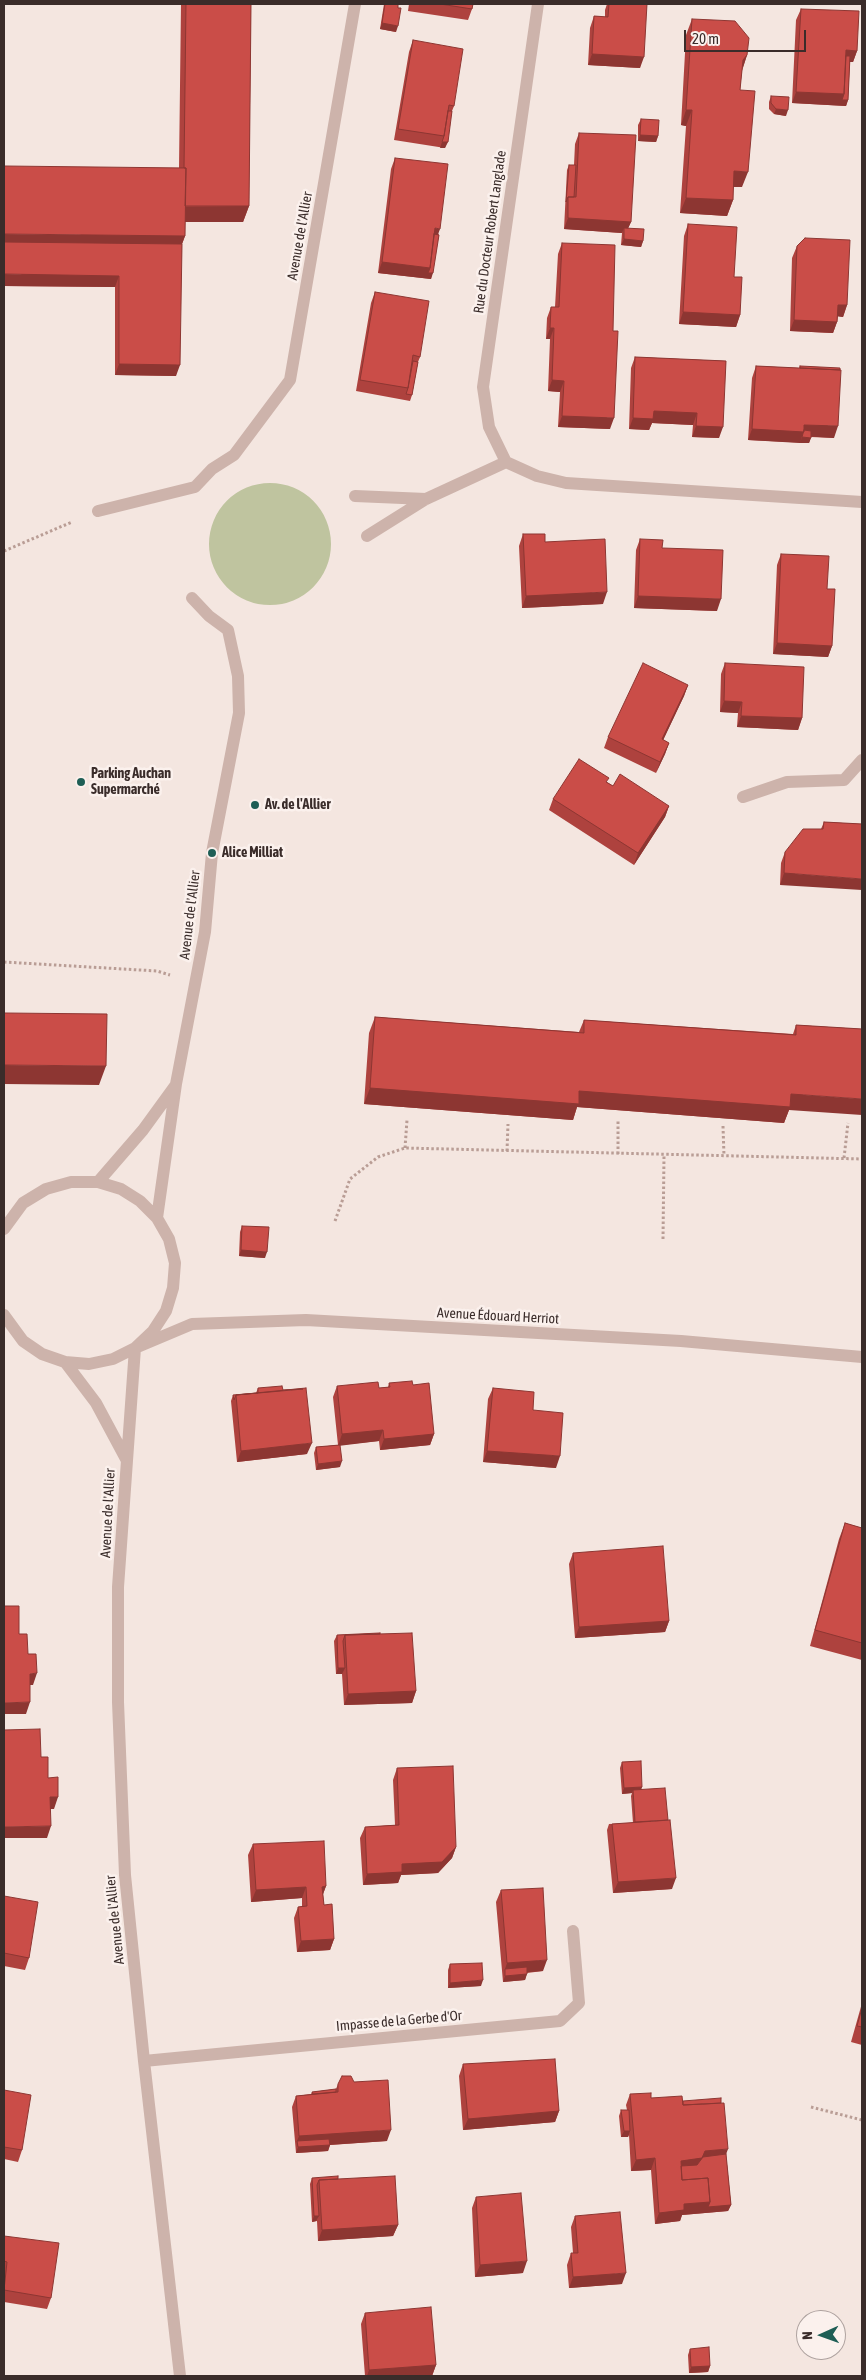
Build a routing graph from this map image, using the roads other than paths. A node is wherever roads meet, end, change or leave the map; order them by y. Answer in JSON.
{"nodes":[{"id":1,"x":355,"y":4,"type":"edge"},
{"id":2,"x":538,"y":4,"type":"edge"},
{"id":3,"x":506,"y":462,"type":"junction"},
{"id":4,"x":354,"y":496,"type":"dead end"},
{"id":5,"x":426,"y":499,"type":"junction"},
{"id":6,"x":862,"y":502,"type":"edge"},
{"id":7,"x":98,"y":511,"type":"road end"},
{"id":8,"x":367,"y":536,"type":"dead end"},
{"id":9,"x":192,"y":598,"type":"dead end"},
{"id":10,"x":862,"y":760,"type":"edge"},
{"id":11,"x":743,"y":798,"type":"dead end"},
{"id":12,"x":176,"y":1084,"type":"junction"},
{"id":13,"x":98,"y":1182,"type":"junction"},
{"id":14,"x":157,"y":1218,"type":"junction"},
{"id":15,"x":4,"y":1229,"type":"edge"},
{"id":16,"x":4,"y":1316,"type":"edge"},
{"id":17,"x":135,"y":1348,"type":"junction"},
{"id":18,"x":862,"y":1357,"type":"edge"},
{"id":19,"x":65,"y":1362,"type":"junction"},
{"id":20,"x":126,"y":1459,"type":"junction"},
{"id":21,"x":573,"y":1931,"type":"dead end"},
{"id":22,"x":144,"y":2061,"type":"junction"},
{"id":23,"x":180,"y":2376,"type":"edge"}],
"edges":[{"from":1,"to":7,"type":"street","name":"Avenue de l'Allier"},
{"from":2,"to":3,"type":"street","name":"Rue du Docteur Robert Langlade"},
{"from":3,"to":5,"type":"street"},
{"from":3,"to":6,"type":"street"},
{"from":4,"to":5,"type":"street"},
{"from":5,"to":8,"type":"street"},
{"from":9,"to":12,"type":"street","name":"Avenue de l'Allier"},
{"from":10,"to":11,"type":"street"},
{"from":12,"to":13,"type":"street","name":"Avenue de l'Allier"},
{"from":12,"to":14,"type":"street","name":"Avenue de l'Allier"},
{"from":13,"to":14,"type":"street"},
{"from":13,"to":15,"type":"street"},
{"from":14,"to":17,"type":"street"},
{"from":16,"to":19,"type":"street","name":"Avenue Édouard Herriot"},
{"from":17,"to":18,"type":"street","name":"Avenue Édouard Herriot"},
{"from":17,"to":19,"type":"street","name":"Avenue Édouard Herriot"},
{"from":17,"to":20,"type":"street","name":"Avenue de l'Allier"},
{"from":19,"to":20,"type":"street","name":"Avenue de l'Allier"},
{"from":20,"to":22,"type":"street","name":"Avenue de l'Allier"},
{"from":21,"to":22,"type":"street","name":"Impasse de la Gerbe d'Or"},
{"from":22,"to":23,"type":"street","name":"Avenue de l'Allier"}]}
